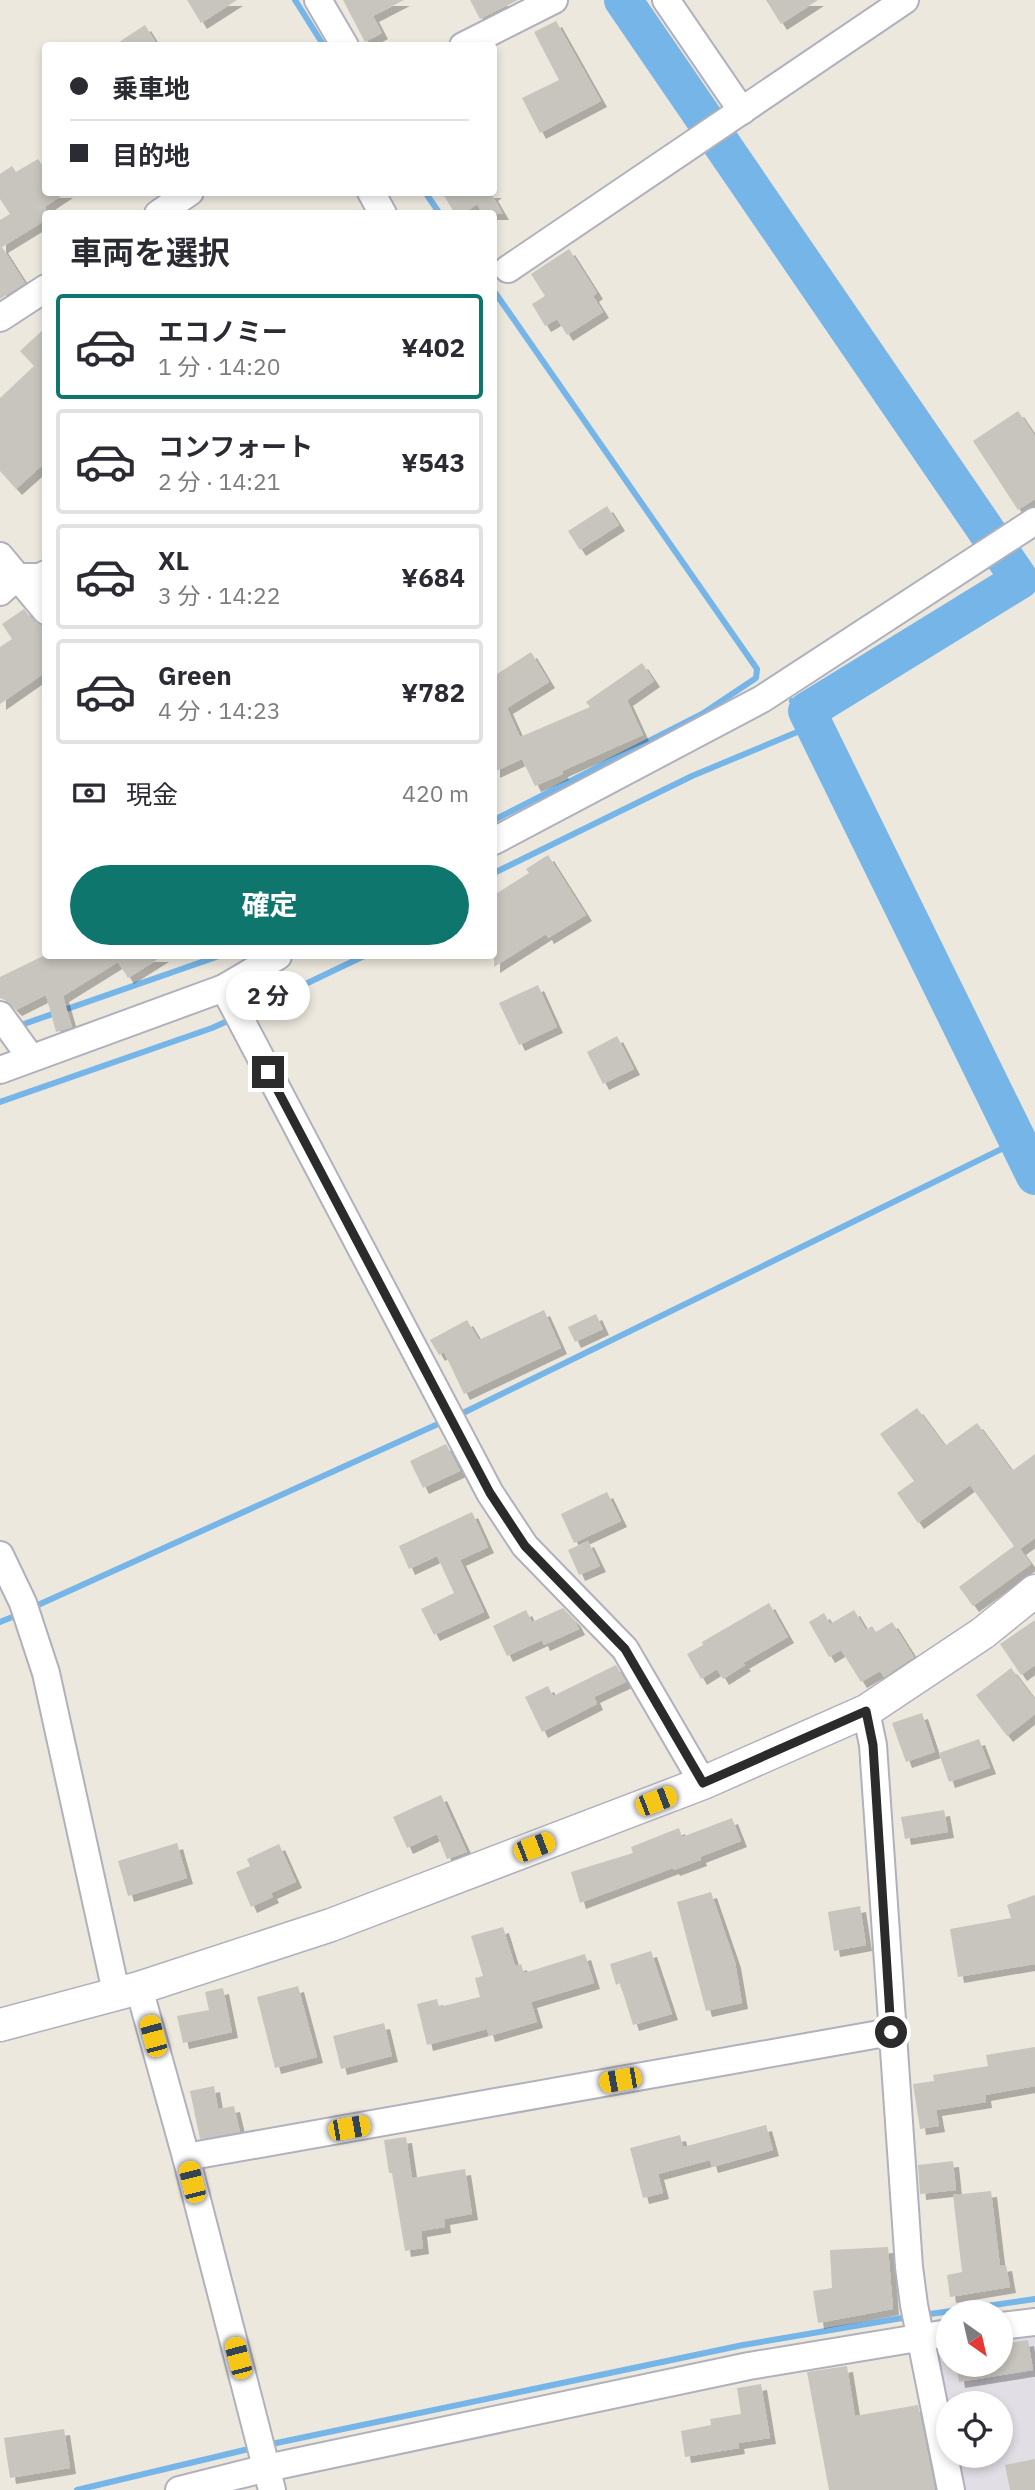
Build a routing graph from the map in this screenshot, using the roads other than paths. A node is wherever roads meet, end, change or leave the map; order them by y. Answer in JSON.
{"nodes":[{"id":1,"x":318,"y":0,"type":"edge"},
{"id":2,"x":554,"y":0,"type":"edge"},
{"id":3,"x":666,"y":0,"type":"edge"},
{"id":4,"x":905,"y":0,"type":"edge"},
{"id":5,"x":343,"y":42,"type":"edge"},
{"id":6,"x":471,"y":42,"type":"edge"},
{"id":7,"x":734,"y":116,"type":"junction"},
{"id":8,"x":184,"y":196,"type":"edge"},
{"id":9,"x":164,"y":210,"type":"edge"},
{"id":10,"x":508,"y":268,"type":"dead end"},
{"id":11,"x":42,"y":291,"type":"edge"},
{"id":12,"x":0,"y":318,"type":"edge"},
{"id":13,"x":1035,"y":521,"type":"edge"},
{"id":14,"x":0,"y":556,"type":"edge"},
{"id":15,"x":42,"y":576,"type":"edge"},
{"id":16,"x":9,"y":584,"type":"edge"},
{"id":17,"x":42,"y":608,"type":"edge"},
{"id":18,"x":497,"y":839,"type":"edge"},
{"id":19,"x":275,"y":959,"type":"edge"},
{"id":20,"x":234,"y":1007,"type":"junction"},
{"id":21,"x":0,"y":1015,"type":"edge"},
{"id":22,"x":31,"y":1058,"type":"junction"},
{"id":23,"x":0,"y":1070,"type":"edge"},
{"id":24,"x":0,"y":1555,"type":"edge"},
{"id":25,"x":1035,"y":1591,"type":"edge"},
{"id":26,"x":866,"y":1711,"type":"junction"},
{"id":27,"x":703,"y":1783,"type":"junction"},
{"id":28,"x":128,"y":1990,"type":"junction"},
{"id":29,"x":0,"y":2025,"type":"edge"},
{"id":30,"x":891,"y":2032,"type":"junction"},
{"id":31,"x":186,"y":2157,"type":"junction"},
{"id":32,"x":1035,"y":2322,"type":"edge"},
{"id":33,"x":1013,"y":2325,"type":"edge"},
{"id":34,"x":936,"y":2335,"type":"edge"},
{"id":35,"x":922,"y":2337,"type":"junction"},
{"id":36,"x":270,"y":2479,"type":"edge"},
{"id":37,"x":179,"y":2490,"type":"edge"},
{"id":38,"x":951,"y":2490,"type":"edge"}],
"edges":[{"from":1,"to":5,"type":"street"},
{"from":2,"to":6,"type":"street"},
{"from":3,"to":7,"type":"street"},
{"from":4,"to":7,"type":"street"},
{"from":7,"to":10,"type":"street"},
{"from":8,"to":9,"type":"street"},
{"from":11,"to":12,"type":"street"},
{"from":13,"to":18,"type":"street"},
{"from":14,"to":16,"type":"street"},
{"from":15,"to":16,"type":"street"},
{"from":16,"to":17,"type":"street"},
{"from":19,"to":20,"type":"street"},
{"from":20,"to":22,"type":"street"},
{"from":20,"to":27,"type":"street"},
{"from":21,"to":22,"type":"street"},
{"from":22,"to":23,"type":"street"},
{"from":24,"to":28,"type":"street"},
{"from":25,"to":26,"type":"street"},
{"from":26,"to":27,"type":"street"},
{"from":26,"to":30,"type":"street"},
{"from":27,"to":28,"type":"street"},
{"from":28,"to":29,"type":"street"},
{"from":28,"to":31,"type":"street"},
{"from":30,"to":31,"type":"street"},
{"from":30,"to":35,"type":"street"},
{"from":31,"to":36,"type":"street"},
{"from":32,"to":33,"type":"street"},
{"from":34,"to":35,"type":"street"},
{"from":35,"to":36,"type":"street"},
{"from":35,"to":38,"type":"street"},
{"from":36,"to":37,"type":"street"}]}
